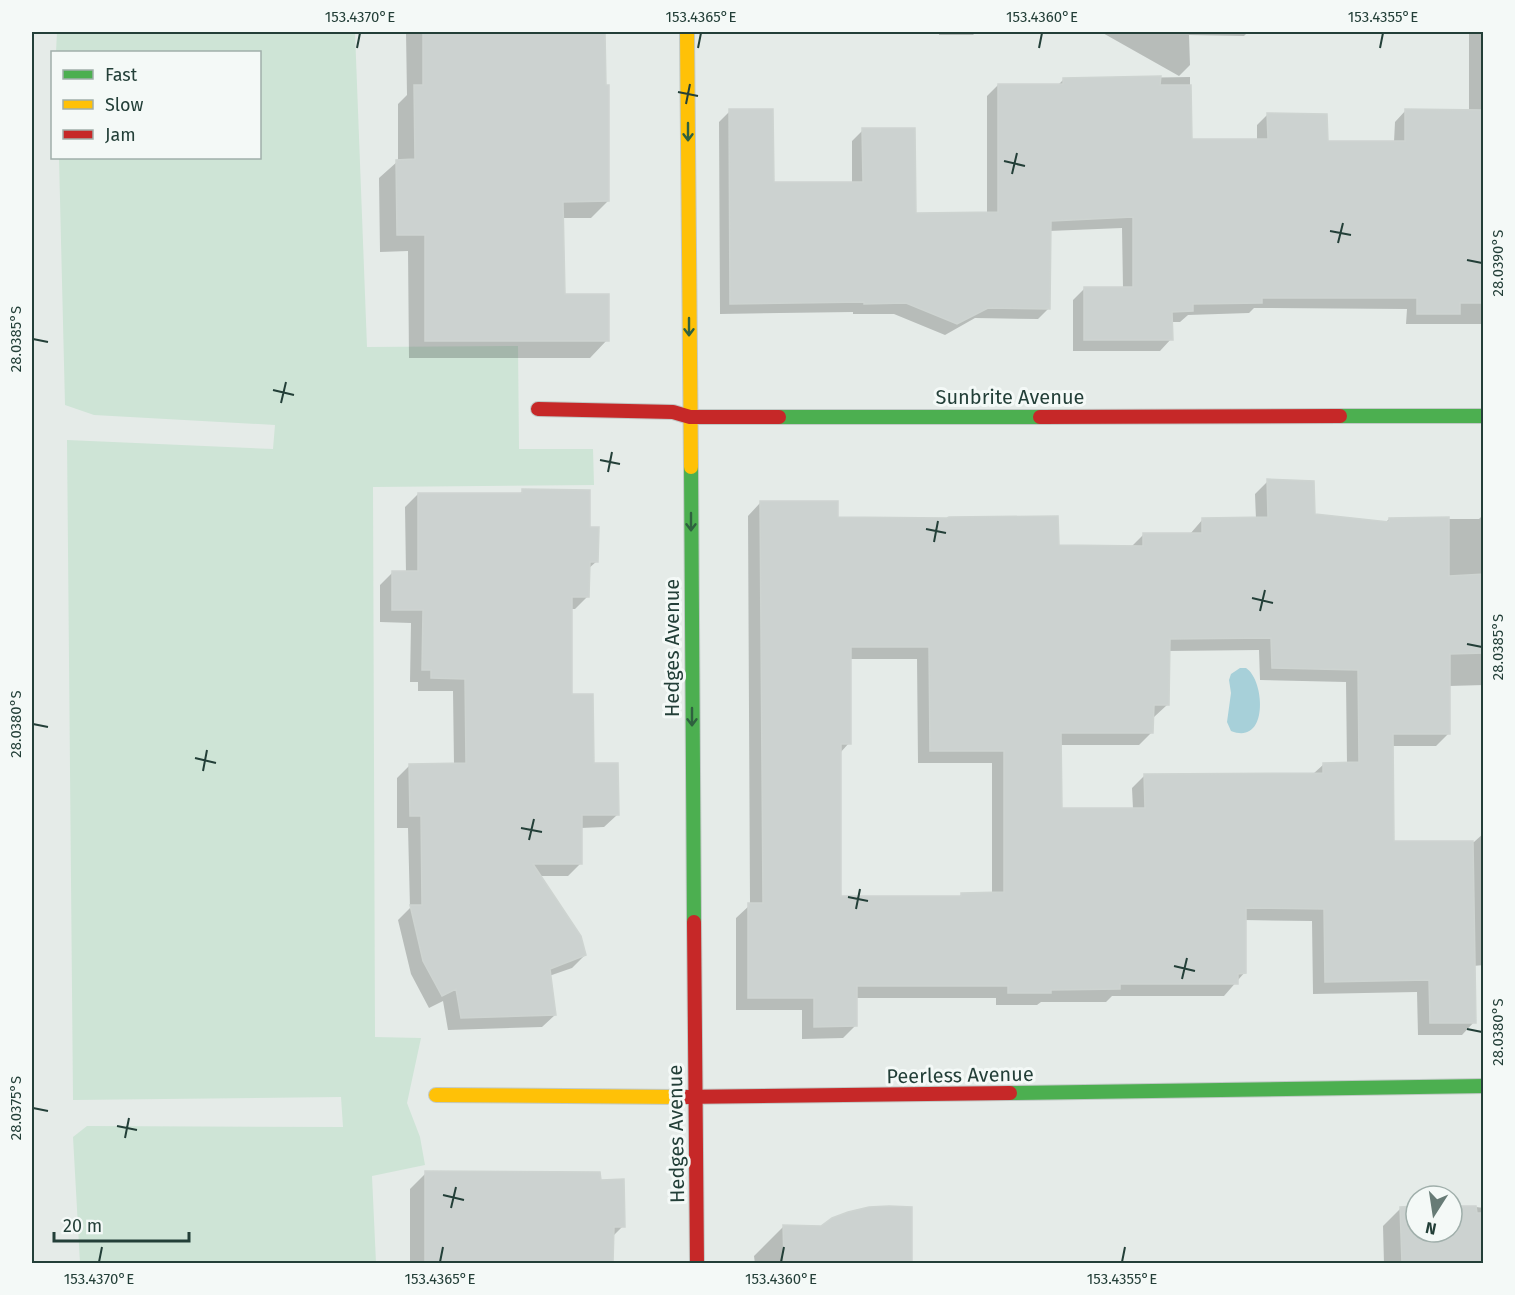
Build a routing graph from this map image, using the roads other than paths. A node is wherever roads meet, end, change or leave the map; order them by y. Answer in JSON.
{"nodes":[{"id":1,"x":687,"y":32,"type":"edge"},
{"id":2,"x":538,"y":409,"type":"dead end"},
{"id":3,"x":1484,"y":416,"type":"edge"},
{"id":4,"x":690,"y":417,"type":"junction"},
{"id":5,"x":1484,"y":1086,"type":"edge"},
{"id":6,"x":436,"y":1095,"type":"dead end"},
{"id":7,"x":695,"y":1097,"type":"junction"},
{"id":8,"x":697,"y":1263,"type":"edge"}],
"edges":[{"from":1,"to":4,"type":"street","name":"Hedges Avenue","one_way":true},
{"from":2,"to":4,"type":"street","name":"Sunbrite Avenue"},
{"from":3,"to":4,"type":"street","name":"Sunbrite Avenue"},
{"from":4,"to":7,"type":"street","name":"Hedges Avenue","one_way":true},
{"from":5,"to":7,"type":"street","name":"Peerless Avenue"},
{"from":6,"to":7,"type":"street","name":"Peerless Avenue"},
{"from":7,"to":8,"type":"street","name":"Hedges Avenue"}]}
